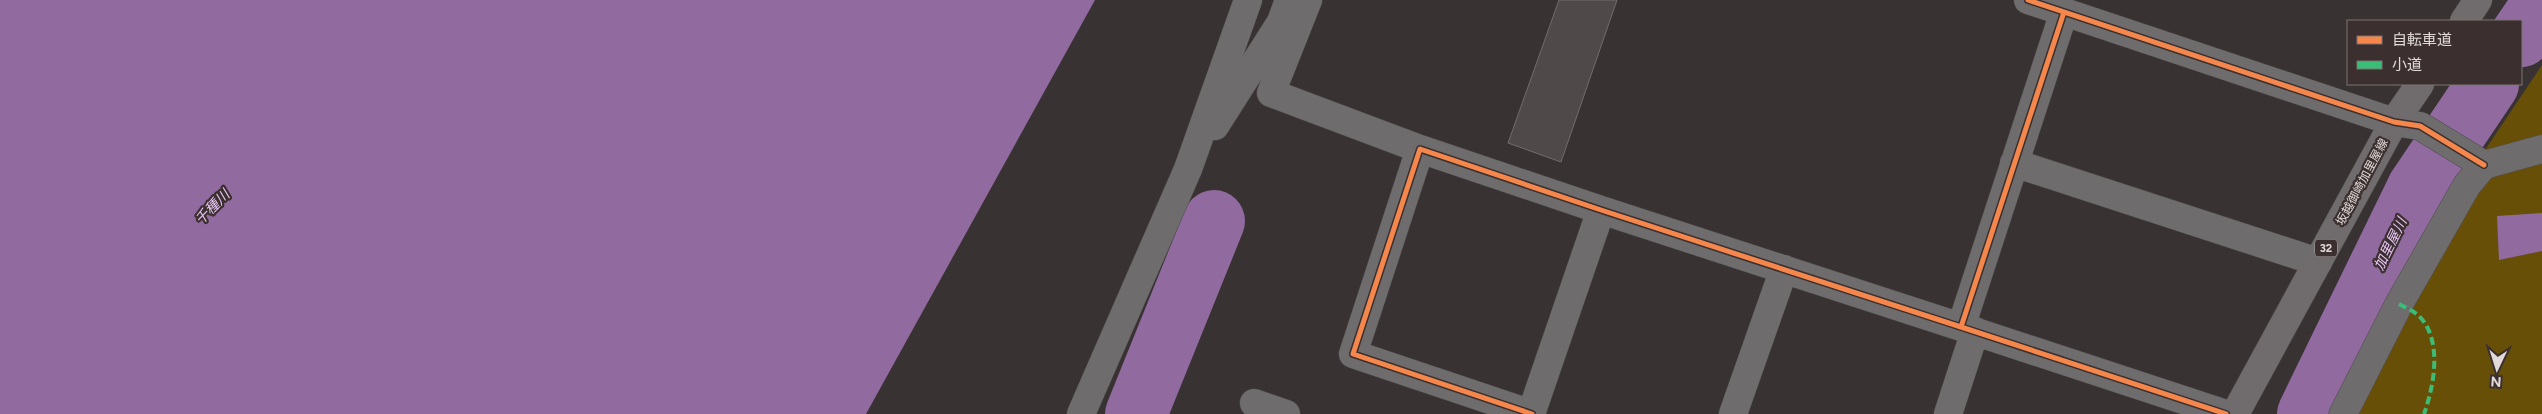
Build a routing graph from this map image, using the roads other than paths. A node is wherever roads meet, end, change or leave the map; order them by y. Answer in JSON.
{"nodes":[{"id":1,"x":1248,"y":0,"type":"edge"},
{"id":2,"x":1289,"y":0,"type":"edge"},
{"id":3,"x":1308,"y":0,"type":"edge"},
{"id":4,"x":2028,"y":0,"type":"edge"},
{"id":5,"x":2478,"y":0,"type":"edge"},
{"id":6,"x":2100,"y":11,"type":"edge"},
{"id":7,"x":2064,"y":12,"type":"junction"},
{"id":8,"x":2465,"y":20,"type":"edge"},
{"id":9,"x":2420,"y":85,"type":"edge"},
{"id":10,"x":2407,"y":124,"type":"junction"},
{"id":11,"x":1420,"y":149,"type":"junction"},
{"id":12,"x":2542,"y":149,"type":"edge"},
{"id":13,"x":2014,"y":163,"type":"junction"},
{"id":14,"x":2484,"y":165,"type":"junction"},
{"id":15,"x":1188,"y":169,"type":"junction"},
{"id":16,"x":1600,"y":210,"type":"junction"},
{"id":17,"x":2318,"y":262,"type":"junction"},
{"id":18,"x":1784,"y":270,"type":"junction"},
{"id":19,"x":1968,"y":329,"type":"junction"},
{"id":20,"x":1254,"y":403,"type":"dead end"},
{"id":21,"x":1080,"y":414,"type":"edge"},
{"id":22,"x":1286,"y":414,"type":"edge"},
{"id":23,"x":1532,"y":414,"type":"edge"},
{"id":24,"x":1733,"y":414,"type":"edge"},
{"id":25,"x":1948,"y":414,"type":"edge"},
{"id":26,"x":2226,"y":414,"type":"edge"},
{"id":27,"x":2235,"y":414,"type":"edge"},
{"id":28,"x":2343,"y":414,"type":"edge"}],
"edges":[{"from":1,"to":15,"type":"street"},
{"from":2,"to":15,"type":"street"},
{"from":3,"to":11,"type":"street"},
{"from":4,"to":7,"type":"street"},
{"from":5,"to":8,"type":"main road"},
{"from":6,"to":7,"type":"street"},
{"from":6,"to":10,"type":"street"},
{"from":7,"to":13,"type":"street"},
{"from":9,"to":10,"type":"main road","name":"坂越御崎加里屋線","number":"32"},
{"from":10,"to":14,"type":"street"},
{"from":10,"to":17,"type":"main road","name":"坂越御崎加里屋線","number":"32"},
{"from":11,"to":16,"type":"street"},
{"from":11,"to":23,"type":"street"},
{"from":12,"to":14,"type":"street"},
{"from":13,"to":17,"type":"street"},
{"from":13,"to":19,"type":"street"},
{"from":14,"to":28,"type":"street"},
{"from":15,"to":21,"type":"street"},
{"from":16,"to":18,"type":"street"},
{"from":16,"to":23,"type":"street"},
{"from":17,"to":27,"type":"main road","name":"坂越御崎加里屋線","number":"32"},
{"from":18,"to":19,"type":"street"},
{"from":18,"to":24,"type":"street"},
{"from":19,"to":25,"type":"street"},
{"from":19,"to":26,"type":"street"},
{"from":20,"to":22,"type":"street"}]}
